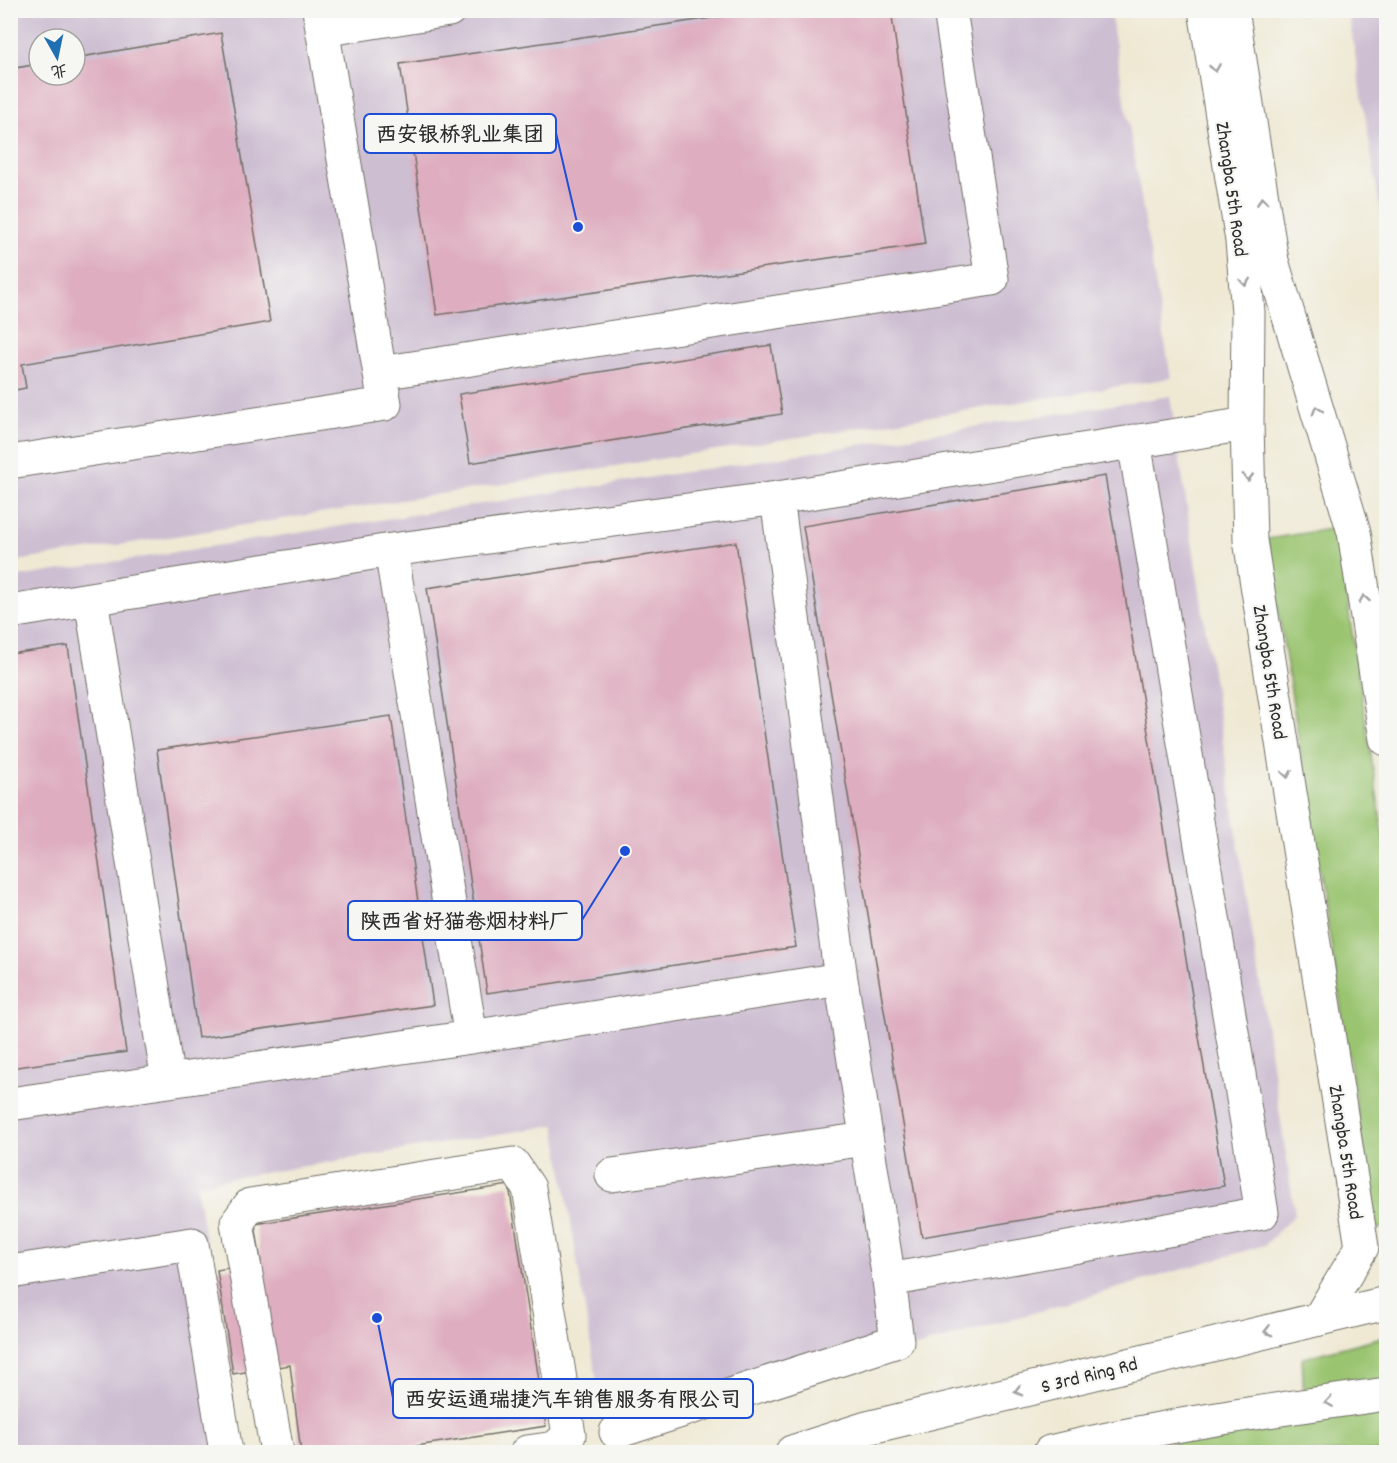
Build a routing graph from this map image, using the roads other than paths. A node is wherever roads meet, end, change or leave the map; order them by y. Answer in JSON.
{"nodes":[{"id":1,"x":448,"y":10,"type":"edge"},
{"id":2,"x":950,"y":10,"type":"edge"},
{"id":3,"x":1205,"y":10,"type":"edge"},
{"id":4,"x":1232,"y":10,"type":"edge"},
{"id":5,"x":320,"y":20,"type":"edge"},
{"id":6,"x":380,"y":373,"type":"junction"},
{"id":7,"x":1247,"y":424,"type":"junction"},
{"id":8,"x":1134,"y":441,"type":"junction"},
{"id":9,"x":10,"y":462,"type":"edge"},
{"id":10,"x":777,"y":498,"type":"junction"},
{"id":11,"x":391,"y":550,"type":"junction"},
{"id":12,"x":91,"y":599,"type":"junction"},
{"id":13,"x":10,"y":612,"type":"edge"},
{"id":14,"x":1386,"y":739,"type":"edge"},
{"id":15,"x":841,"y":979,"type":"junction"},
{"id":16,"x":471,"y":1036,"type":"junction"},
{"id":17,"x":168,"y":1081,"type":"junction"},
{"id":18,"x":10,"y":1104,"type":"edge"},
{"id":19,"x":866,"y":1138,"type":"junction"},
{"id":20,"x":612,"y":1175,"type":"dead end"},
{"id":21,"x":10,"y":1272,"type":"edge"},
{"id":22,"x":889,"y":1280,"type":"junction"},
{"id":23,"x":1386,"y":1303,"type":"edge"},
{"id":24,"x":1319,"y":1319,"type":"junction"},
{"id":25,"x":1386,"y":1394,"type":"edge"},
{"id":26,"x":616,"y":1432,"type":"dead end"},
{"id":27,"x":226,"y":1452,"type":"edge"},
{"id":28,"x":277,"y":1452,"type":"edge"},
{"id":29,"x":527,"y":1452,"type":"edge"},
{"id":30,"x":792,"y":1452,"type":"edge"},
{"id":31,"x":1050,"y":1452,"type":"edge"}],
"edges":[{"from":1,"to":5,"type":"main road"},
{"from":2,"to":6,"type":"main road"},
{"from":3,"to":7,"type":"main road","name":"Zhangba 5th Road","one_way":true},
{"from":14,"to":4,"type":"main road","name":"Zhangba 5th Road","one_way":true},
{"from":5,"to":6,"type":"main road"},
{"from":6,"to":9,"type":"main road"},
{"from":7,"to":8,"type":"main road"},
{"from":7,"to":24,"type":"main road","name":"Zhangba 5th Road","one_way":true},
{"from":8,"to":10,"type":"main road"},
{"from":8,"to":22,"type":"main road"},
{"from":10,"to":11,"type":"main road"},
{"from":10,"to":15,"type":"main road"},
{"from":11,"to":12,"type":"main road"},
{"from":11,"to":16,"type":"main road"},
{"from":12,"to":13,"type":"main road"},
{"from":12,"to":17,"type":"main road"},
{"from":15,"to":16,"type":"main road"},
{"from":15,"to":19,"type":"main road"},
{"from":16,"to":17,"type":"main road"},
{"from":17,"to":18,"type":"main road"},
{"from":19,"to":20,"type":"main road"},
{"from":19,"to":22,"type":"main road"},
{"from":21,"to":27,"type":"main road"},
{"from":22,"to":26,"type":"main road"},
{"from":23,"to":24,"type":"main road","name":"S 3rd Ring Rd"},
{"from":24,"to":30,"type":"main road","name":"S 3rd Ring Rd","one_way":true},
{"from":25,"to":31,"type":"main road","one_way":true},
{"from":28,"to":29,"type":"main road"}]}
